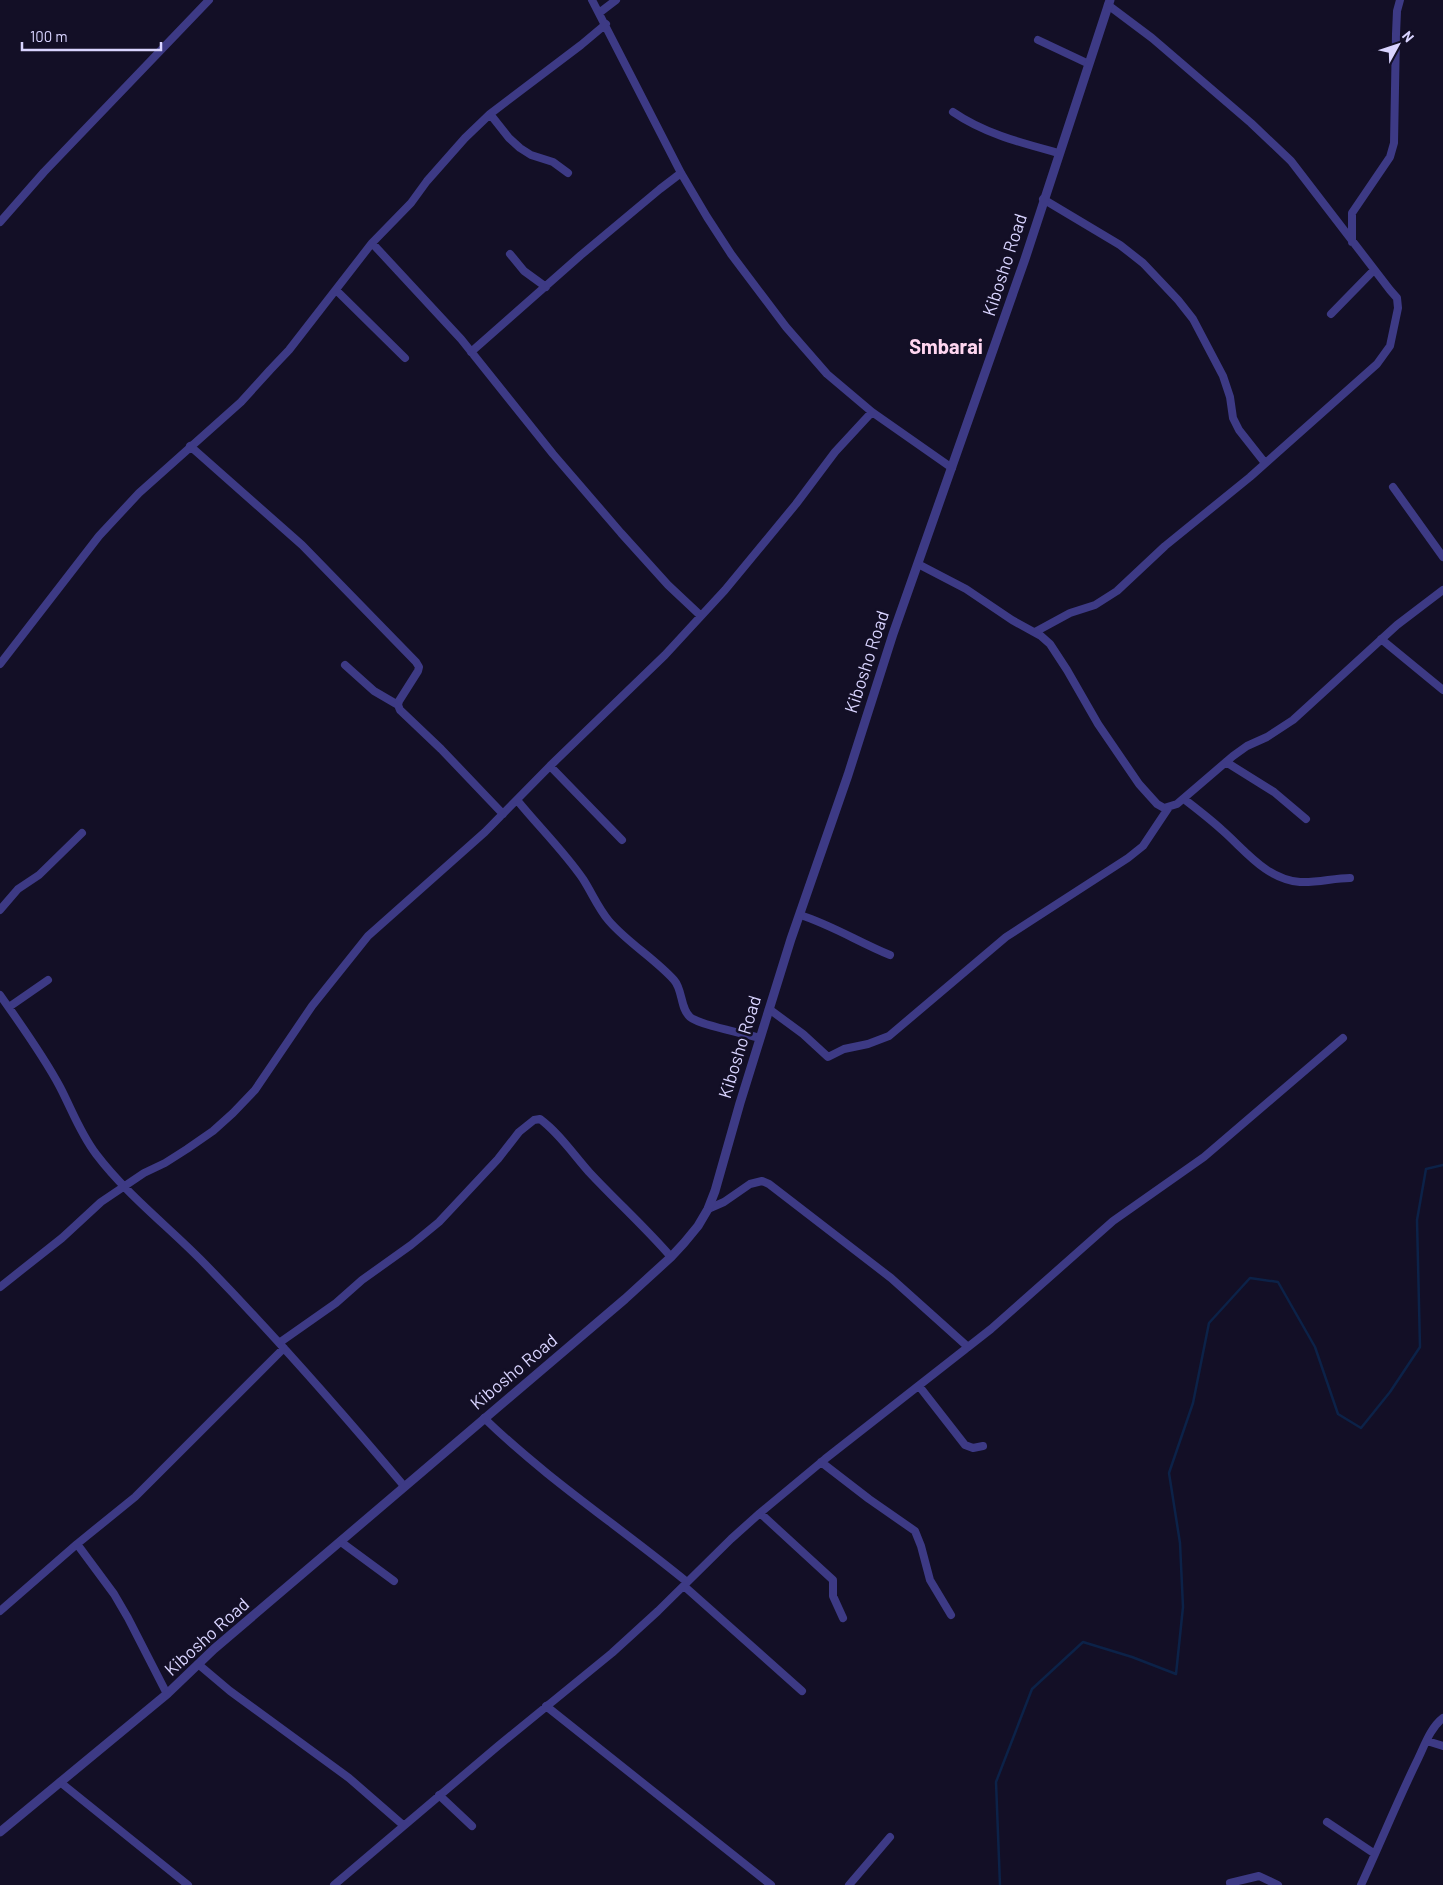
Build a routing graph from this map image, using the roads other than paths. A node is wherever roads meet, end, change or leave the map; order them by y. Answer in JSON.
{"nodes":[{"id":1,"x":209,"y":0,"type":"edge"},
{"id":2,"x":592,"y":0,"type":"edge"},
{"id":3,"x":616,"y":0,"type":"edge"},
{"id":4,"x":1400,"y":0,"type":"edge"},
{"id":5,"x":1109,"y":2,"type":"edge"},
{"id":6,"x":599,"y":13,"type":"junction"},
{"id":7,"x":606,"y":24,"type":"junction"},
{"id":8,"x":1038,"y":40,"type":"dead end"},
{"id":9,"x":1089,"y":64,"type":"junction"},
{"id":10,"x":953,"y":112,"type":"dead end"},
{"id":11,"x":490,"y":114,"type":"junction"},
{"id":12,"x":1059,"y":153,"type":"junction"},
{"id":13,"x":568,"y":173,"type":"dead end"},
{"id":14,"x":681,"y":173,"type":"junction"},
{"id":15,"x":1043,"y":199,"type":"junction"},
{"id":16,"x":0,"y":222,"type":"edge"},
{"id":17,"x":1352,"y":242,"type":"junction"},
{"id":18,"x":372,"y":244,"type":"junction"},
{"id":19,"x":510,"y":254,"type":"dead end"},
{"id":20,"x":1374,"y":270,"type":"junction"},
{"id":21,"x":546,"y":287,"type":"junction"},
{"id":22,"x":336,"y":290,"type":"junction"},
{"id":23,"x":1331,"y":314,"type":"dead end"},
{"id":24,"x":471,"y":352,"type":"junction"},
{"id":25,"x":405,"y":358,"type":"dead end"},
{"id":26,"x":872,"y":412,"type":"junction"},
{"id":27,"x":190,"y":446,"type":"junction"},
{"id":28,"x":1266,"y":464,"type":"junction"},
{"id":29,"x":952,"y":468,"type":"junction"},
{"id":30,"x":1393,"y":487,"type":"dead end"},
{"id":31,"x":1443,"y":557,"type":"edge"},
{"id":32,"x":918,"y":564,"type":"junction"},
{"id":33,"x":1443,"y":590,"type":"edge"},
{"id":34,"x":701,"y":616,"type":"junction"},
{"id":35,"x":1035,"y":632,"type":"junction"},
{"id":36,"x":1381,"y":639,"type":"junction"},
{"id":37,"x":0,"y":664,"type":"edge"},
{"id":38,"x":345,"y":665,"type":"dead end"},
{"id":39,"x":1443,"y":690,"type":"edge"},
{"id":40,"x":398,"y":705,"type":"junction"},
{"id":41,"x":1226,"y":762,"type":"junction"},
{"id":42,"x":550,"y":766,"type":"junction"},
{"id":43,"x":1184,"y":799,"type":"junction"},
{"id":44,"x":517,"y":800,"type":"junction"},
{"id":45,"x":1169,"y":807,"type":"junction"},
{"id":46,"x":503,"y":814,"type":"junction"},
{"id":47,"x":1306,"y":819,"type":"dead end"},
{"id":48,"x":82,"y":833,"type":"dead end"},
{"id":49,"x":622,"y":840,"type":"dead end"},
{"id":50,"x":1350,"y":878,"type":"dead end"},
{"id":51,"x":0,"y":910,"type":"edge"},
{"id":52,"x":800,"y":915,"type":"junction"},
{"id":53,"x":890,"y":955,"type":"dead end"},
{"id":54,"x":48,"y":980,"type":"dead end"},
{"id":55,"x":0,"y":996,"type":"edge"},
{"id":56,"x":9,"y":1007,"type":"junction"},
{"id":57,"x":769,"y":1009,"type":"junction"},
{"id":58,"x":760,"y":1038,"type":"junction"},
{"id":59,"x":1343,"y":1038,"type":"dead end"},
{"id":60,"x":124,"y":1186,"type":"junction"},
{"id":61,"x":708,"y":1208,"type":"junction"},
{"id":62,"x":671,"y":1257,"type":"junction"},
{"id":63,"x":0,"y":1287,"type":"edge"},
{"id":64,"x":282,"y":1345,"type":"junction"},
{"id":65,"x":968,"y":1347,"type":"junction"},
{"id":66,"x":919,"y":1386,"type":"junction"},
{"id":67,"x":484,"y":1418,"type":"junction"},
{"id":68,"x":983,"y":1446,"type":"dead end"},
{"id":69,"x":821,"y":1462,"type":"junction"},
{"id":70,"x":404,"y":1486,"type":"junction"},
{"id":71,"x":760,"y":1513,"type":"junction"},
{"id":72,"x":341,"y":1542,"type":"junction"},
{"id":73,"x":76,"y":1544,"type":"junction"},
{"id":74,"x":394,"y":1581,"type":"dead end"},
{"id":75,"x":686,"y":1584,"type":"junction"},
{"id":76,"x":0,"y":1611,"type":"edge"},
{"id":77,"x":951,"y":1615,"type":"dead end"},
{"id":78,"x":843,"y":1618,"type":"dead end"},
{"id":79,"x":198,"y":1664,"type":"junction"},
{"id":80,"x":802,"y":1691,"type":"dead end"},
{"id":81,"x":167,"y":1694,"type":"junction"},
{"id":82,"x":546,"y":1706,"type":"junction"},
{"id":83,"x":1443,"y":1718,"type":"edge"},
{"id":84,"x":1427,"y":1740,"type":"junction"},
{"id":85,"x":1443,"y":1746,"type":"edge"},
{"id":86,"x":60,"y":1782,"type":"junction"},
{"id":87,"x":439,"y":1795,"type":"junction"},
{"id":88,"x":1327,"y":1822,"type":"dead end"},
{"id":89,"x":403,"y":1825,"type":"junction"},
{"id":90,"x":472,"y":1826,"type":"dead end"},
{"id":91,"x":0,"y":1832,"type":"edge"},
{"id":92,"x":890,"y":1837,"type":"dead end"},
{"id":93,"x":1375,"y":1854,"type":"junction"},
{"id":94,"x":1230,"y":1883,"type":"dead end"},
{"id":95,"x":188,"y":1885,"type":"edge"},
{"id":96,"x":334,"y":1885,"type":"edge"},
{"id":97,"x":771,"y":1885,"type":"edge"},
{"id":98,"x":849,"y":1885,"type":"edge"},
{"id":99,"x":1278,"y":1885,"type":"edge"},
{"id":100,"x":1361,"y":1885,"type":"edge"}],
"edges":[{"from":1,"to":16,"type":"street"},
{"from":2,"to":6,"type":"street"},
{"from":3,"to":6,"type":"street"},
{"from":4,"to":17,"type":"street"},
{"from":5,"to":9,"type":"street","name":"Kibosho Road"},
{"from":5,"to":17,"type":"street"},
{"from":6,"to":7,"type":"street"},
{"from":7,"to":11,"type":"street"},
{"from":7,"to":14,"type":"street"},
{"from":8,"to":9,"type":"street"},
{"from":9,"to":12,"type":"street","name":"Kibosho Road"},
{"from":10,"to":12,"type":"street"},
{"from":11,"to":13,"type":"street"},
{"from":11,"to":18,"type":"street"},
{"from":12,"to":15,"type":"street","name":"Kibosho Road"},
{"from":14,"to":21,"type":"street"},
{"from":14,"to":26,"type":"street"},
{"from":15,"to":28,"type":"street"},
{"from":15,"to":29,"type":"street","name":"Kibosho Road"},
{"from":17,"to":20,"type":"street"},
{"from":18,"to":22,"type":"street"},
{"from":18,"to":24,"type":"street"},
{"from":19,"to":21,"type":"street"},
{"from":20,"to":23,"type":"street"},
{"from":20,"to":28,"type":"street"},
{"from":21,"to":24,"type":"street"},
{"from":22,"to":25,"type":"street"},
{"from":22,"to":27,"type":"street"},
{"from":24,"to":34,"type":"street"},
{"from":26,"to":29,"type":"street"},
{"from":26,"to":34,"type":"street"},
{"from":27,"to":37,"type":"street"},
{"from":27,"to":40,"type":"street"},
{"from":28,"to":35,"type":"street"},
{"from":29,"to":32,"type":"street","name":"Kibosho Road"},
{"from":30,"to":31,"type":"street"},
{"from":32,"to":35,"type":"street"},
{"from":32,"to":52,"type":"street","name":"Kibosho Road"},
{"from":33,"to":36,"type":"street"},
{"from":34,"to":42,"type":"street"},
{"from":35,"to":45,"type":"street"},
{"from":36,"to":39,"type":"street"},
{"from":36,"to":41,"type":"street"},
{"from":38,"to":40,"type":"street"},
{"from":40,"to":46,"type":"street"},
{"from":41,"to":43,"type":"street"},
{"from":41,"to":47,"type":"street"},
{"from":42,"to":44,"type":"street"},
{"from":42,"to":49,"type":"street"},
{"from":43,"to":45,"type":"street"},
{"from":43,"to":50,"type":"street"},
{"from":44,"to":46,"type":"street"},
{"from":44,"to":58,"type":"street"},
{"from":45,"to":57,"type":"street"},
{"from":46,"to":60,"type":"street"},
{"from":48,"to":51,"type":"street"},
{"from":52,"to":53,"type":"street"},
{"from":52,"to":57,"type":"street","name":"Kibosho Road"},
{"from":54,"to":56,"type":"street"},
{"from":55,"to":56,"type":"street"},
{"from":56,"to":60,"type":"street"},
{"from":57,"to":58,"type":"street","name":"Kibosho Road"},
{"from":58,"to":61,"type":"street","name":"Kibosho Road"},
{"from":59,"to":65,"type":"street"},
{"from":60,"to":63,"type":"street"},
{"from":60,"to":64,"type":"street"},
{"from":61,"to":62,"type":"street","name":"Kibosho Road"},
{"from":61,"to":65,"type":"street"},
{"from":62,"to":64,"type":"street"},
{"from":62,"to":67,"type":"street","name":"Kibosho Road"},
{"from":64,"to":70,"type":"street"},
{"from":64,"to":73,"type":"street"},
{"from":65,"to":66,"type":"street"},
{"from":66,"to":68,"type":"street"},
{"from":66,"to":69,"type":"street"},
{"from":67,"to":70,"type":"street","name":"Kibosho Road"},
{"from":67,"to":75,"type":"street"},
{"from":69,"to":71,"type":"street"},
{"from":69,"to":77,"type":"street"},
{"from":70,"to":72,"type":"street","name":"Kibosho Road"},
{"from":71,"to":75,"type":"street"},
{"from":71,"to":78,"type":"street"},
{"from":72,"to":74,"type":"street"},
{"from":72,"to":79,"type":"street","name":"Kibosho Road"},
{"from":73,"to":76,"type":"street"},
{"from":73,"to":81,"type":"street"},
{"from":75,"to":80,"type":"street"},
{"from":75,"to":82,"type":"street"},
{"from":79,"to":81,"type":"street","name":"Kibosho Road"},
{"from":79,"to":89,"type":"street"},
{"from":81,"to":86,"type":"street","name":"Kibosho Road"},
{"from":82,"to":87,"type":"street"},
{"from":82,"to":97,"type":"street"},
{"from":83,"to":84,"type":"street"},
{"from":84,"to":85,"type":"street"},
{"from":84,"to":93,"type":"street"},
{"from":86,"to":91,"type":"street","name":"Kibosho Road"},
{"from":86,"to":95,"type":"street"},
{"from":87,"to":89,"type":"street"},
{"from":87,"to":90,"type":"street"},
{"from":88,"to":93,"type":"street"},
{"from":89,"to":96,"type":"street"},
{"from":92,"to":98,"type":"street"},
{"from":93,"to":100,"type":"street"},
{"from":94,"to":99,"type":"street"}]}
